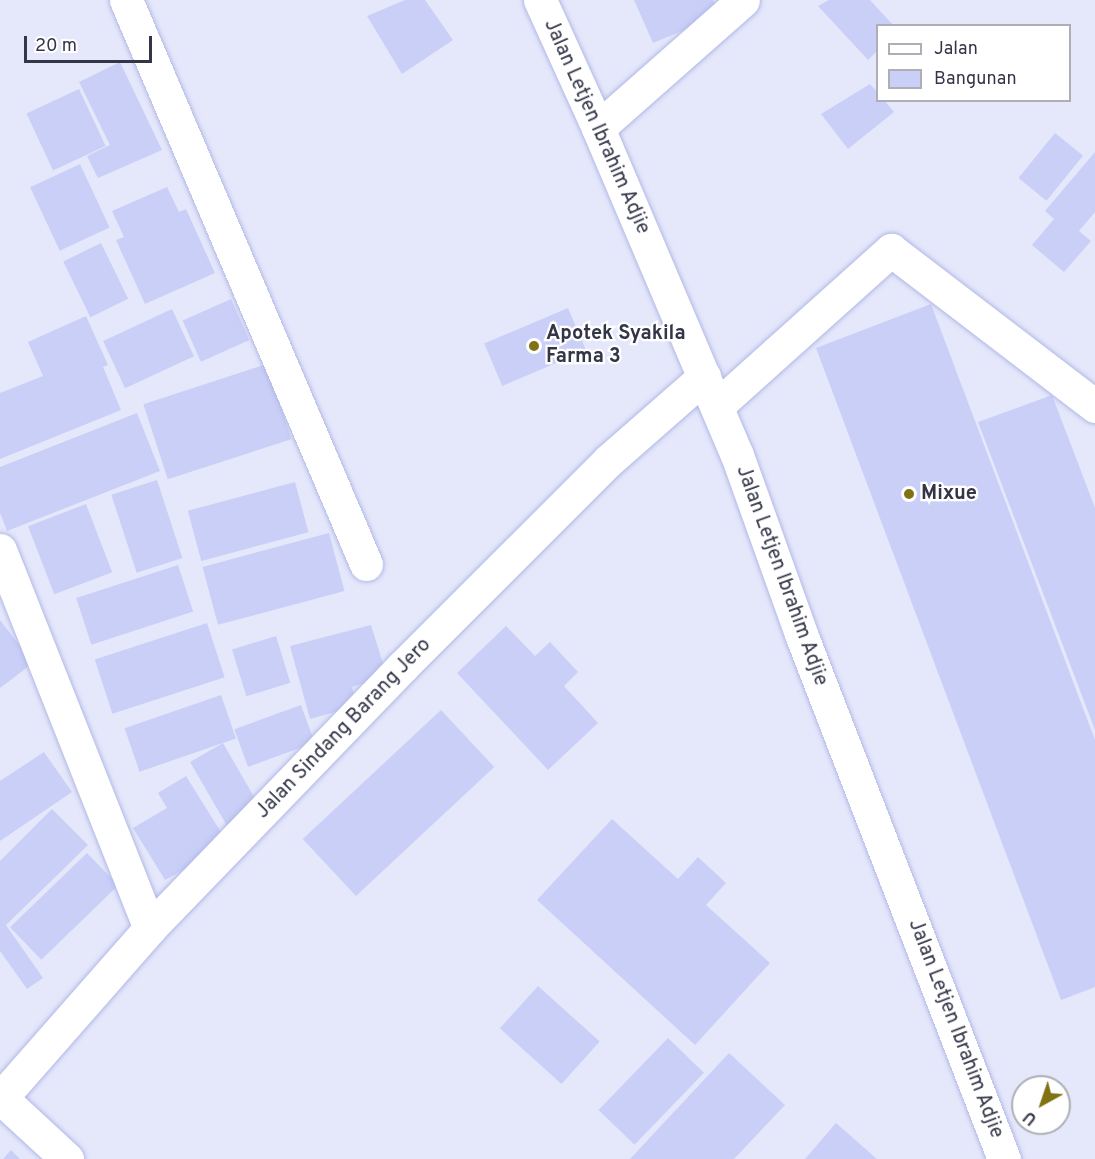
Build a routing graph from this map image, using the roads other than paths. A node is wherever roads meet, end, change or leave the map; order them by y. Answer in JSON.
{"nodes":[{"id":1,"x":126,"y":0,"type":"edge"},
{"id":2,"x":540,"y":0,"type":"edge"},
{"id":3,"x":743,"y":0,"type":"edge"},
{"id":4,"x":598,"y":128,"type":"junction"},
{"id":5,"x":710,"y":392,"type":"junction"},
{"id":6,"x":1095,"y":406,"type":"edge"},
{"id":7,"x":0,"y":550,"type":"edge"},
{"id":8,"x":366,"y":564,"type":"dead end"},
{"id":9,"x":150,"y":928,"type":"junction"},
{"id":10,"x":0,"y":1098,"type":"edge"},
{"id":11,"x":67,"y":1159,"type":"edge"},
{"id":12,"x":1004,"y":1159,"type":"edge"}],
"edges":[{"from":1,"to":8,"type":"street"},
{"from":2,"to":4,"type":"street","name":"Jalan Letjen Ibrahim Adjie"},
{"from":3,"to":4,"type":"street"},
{"from":4,"to":5,"type":"street","name":"Jalan Letjen Ibrahim Adjie"},
{"from":5,"to":6,"type":"street","name":"Jalan Sindang Barang Jero"},
{"from":5,"to":9,"type":"street","name":"Jalan Sindang Barang Jero"},
{"from":5,"to":12,"type":"street","name":"Jalan Letjen Ibrahim Adjie"},
{"from":7,"to":9,"type":"street"},
{"from":9,"to":10,"type":"street","name":"Jalan Sindang Barang Jero"},
{"from":10,"to":11,"type":"street"}]}
